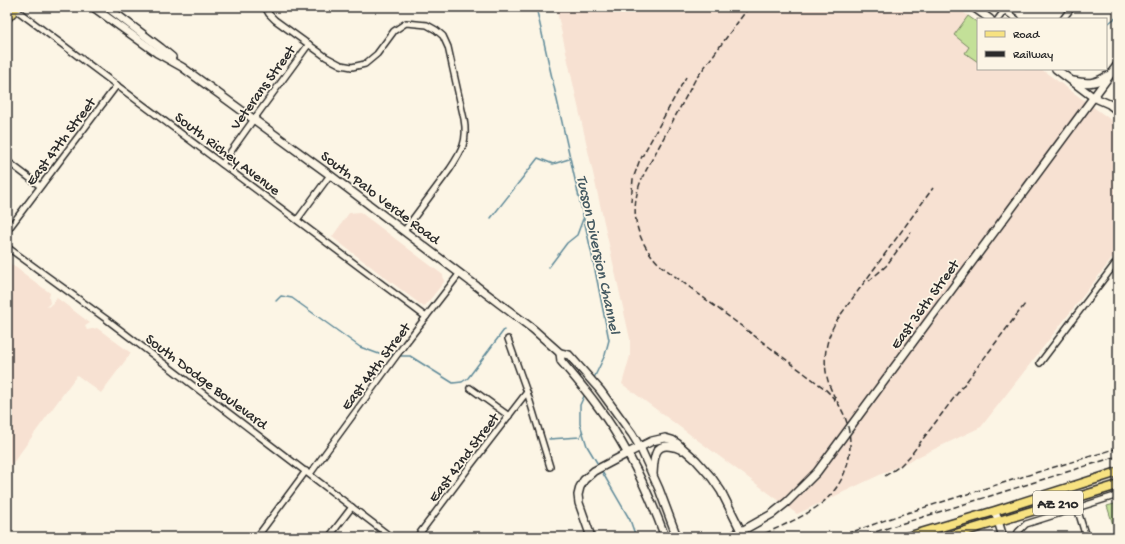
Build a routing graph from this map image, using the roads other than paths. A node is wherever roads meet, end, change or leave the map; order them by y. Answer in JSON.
{"nodes":[{"id":1,"x":93,"y":7,"type":"edge"},
{"id":2,"x":107,"y":7,"type":"edge"},
{"id":3,"x":265,"y":7,"type":"edge"},
{"id":4,"x":973,"y":7,"type":"edge"},
{"id":5,"x":1072,"y":7,"type":"edge"},
{"id":6,"x":16,"y":8,"type":"edge"},
{"id":7,"x":1004,"y":8,"type":"edge"},
{"id":8,"x":7,"y":18,"type":"edge"},
{"id":9,"x":989,"y":18,"type":"edge"},
{"id":10,"x":999,"y":18,"type":"edge"},
{"id":11,"x":1015,"y":18,"type":"edge"},
{"id":12,"x":1064,"y":18,"type":"edge"},
{"id":13,"x":309,"y":44,"type":"junction"},
{"id":14,"x":1118,"y":64,"type":"edge"},
{"id":15,"x":182,"y":67,"type":"junction"},
{"id":16,"x":1057,"y":70,"type":"edge"},
{"id":17,"x":1111,"y":74,"type":"junction"},
{"id":18,"x":1071,"y":80,"type":"junction"},
{"id":19,"x":117,"y":85,"type":"junction"},
{"id":20,"x":1093,"y":97,"type":"junction"},
{"id":21,"x":1118,"y":111,"type":"edge"},
{"id":22,"x":254,"y":119,"type":"junction"},
{"id":23,"x":7,"y":161,"type":"edge"},
{"id":24,"x":222,"y":164,"type":"junction"},
{"id":25,"x":330,"y":176,"type":"junction"},
{"id":26,"x":40,"y":186,"type":"junction"},
{"id":27,"x":297,"y":220,"type":"junction"},
{"id":28,"x":7,"y":231,"type":"edge"},
{"id":29,"x":404,"y":231,"type":"junction"},
{"id":30,"x":7,"y":247,"type":"edge"},
{"id":31,"x":1118,"y":260,"type":"edge"},
{"id":32,"x":460,"y":273,"type":"junction"},
{"id":33,"x":426,"y":317,"type":"junction"},
{"id":34,"x":508,"y":339,"type":"dead end"},
{"id":35,"x":560,"y":353,"type":"junction"},
{"id":36,"x":1040,"y":363,"type":"dead end"},
{"id":37,"x":470,"y":388,"type":"dead end"},
{"id":38,"x":527,"y":392,"type":"junction"},
{"id":39,"x":509,"y":416,"type":"junction"},
{"id":40,"x":640,"y":447,"type":"junction"},
{"id":41,"x":686,"y":452,"type":"junction"},
{"id":42,"x":628,"y":453,"type":"junction"},
{"id":43,"x":550,"y":467,"type":"dead end"},
{"id":44,"x":1118,"y":472,"type":"edge"},
{"id":45,"x":308,"y":473,"type":"junction"},
{"id":46,"x":653,"y":476,"type":"junction"},
{"id":47,"x":1118,"y":485,"type":"edge"},
{"id":48,"x":1118,"y":495,"type":"edge"},
{"id":49,"x":352,"y":507,"type":"junction"},
{"id":50,"x":1077,"y":508,"type":"junction"},
{"id":51,"x":995,"y":511,"type":"junction"},
{"id":52,"x":998,"y":522,"type":"junction"},
{"id":53,"x":741,"y":532,"type":"junction"},
{"id":54,"x":1017,"y":534,"type":"edge"},
{"id":55,"x":257,"y":537,"type":"edge"},
{"id":56,"x":329,"y":537,"type":"edge"},
{"id":57,"x":391,"y":537,"type":"edge"},
{"id":58,"x":417,"y":537,"type":"edge"},
{"id":59,"x":591,"y":537,"type":"edge"},
{"id":60,"x":665,"y":537,"type":"edge"},
{"id":61,"x":677,"y":537,"type":"edge"},
{"id":62,"x":731,"y":537,"type":"edge"},
{"id":63,"x":907,"y":537,"type":"edge"},
{"id":64,"x":946,"y":537,"type":"edge"},
{"id":65,"x":1003,"y":537,"type":"edge"},
{"id":66,"x":1086,"y":537,"type":"edge"}],
"edges":[{"from":1,"to":15,"type":"main road","name":"South Palo Verde Road"},
{"from":2,"to":15,"type":"main road","name":"South Palo Verde Road"},
{"from":3,"to":13,"type":"street"},
{"from":4,"to":9,"type":"main road"},
{"from":5,"to":12,"type":"street"},
{"from":6,"to":8,"type":"main road"},
{"from":6,"to":19,"type":"street","name":"South Richey Avenue"},
{"from":7,"to":10,"type":"street"},
{"from":7,"to":11,"type":"street"},
{"from":13,"to":22,"type":"street","name":"Veterans Street"},
{"from":13,"to":29,"type":"street"},
{"from":14,"to":17,"type":"main road","name":"East 36th Street"},
{"from":15,"to":22,"type":"main road","name":"South Palo Verde Road"},
{"from":16,"to":18,"type":"main road"},
{"from":17,"to":18,"type":"main road"},
{"from":17,"to":20,"type":"main road","name":"East 36th Street"},
{"from":18,"to":20,"type":"main road"},
{"from":19,"to":24,"type":"street","name":"South Richey Avenue"},
{"from":19,"to":26,"type":"street","name":"East 47th Street"},
{"from":20,"to":21,"type":"main road"},
{"from":20,"to":53,"type":"main road","name":"East 36th Street"},
{"from":22,"to":24,"type":"street","name":"Veterans Street"},
{"from":22,"to":25,"type":"main road","name":"South Palo Verde Road"},
{"from":23,"to":26,"type":"street"},
{"from":24,"to":27,"type":"street","name":"South Richey Avenue"},
{"from":25,"to":27,"type":"street"},
{"from":25,"to":29,"type":"main road","name":"South Palo Verde Road"},
{"from":26,"to":28,"type":"street","name":"East 47th Street"},
{"from":27,"to":33,"type":"street","name":"South Richey Avenue"},
{"from":29,"to":32,"type":"main road","name":"South Palo Verde Road"},
{"from":30,"to":45,"type":"street","name":"South Dodge Boulevard"},
{"from":31,"to":36,"type":"street"},
{"from":32,"to":33,"type":"street","name":"East 44th Street"},
{"from":32,"to":35,"type":"main road","name":"South Palo Verde Road"},
{"from":33,"to":45,"type":"street","name":"East 44th Street"},
{"from":34,"to":38,"type":"street"},
{"from":35,"to":40,"type":"main road","name":"South Palo Verde Road"},
{"from":35,"to":42,"type":"main road","name":"South Palo Verde Road"},
{"from":37,"to":39,"type":"street"},
{"from":38,"to":39,"type":"street","name":"East 42nd Street"},
{"from":38,"to":43,"type":"street"},
{"from":39,"to":58,"type":"street","name":"East 42nd Street"},
{"from":40,"to":41,"type":"main road"},
{"from":40,"to":42,"type":"main road"},
{"from":40,"to":46,"type":"main road","name":"South Palo Verde Road"},
{"from":41,"to":46,"type":"main road"},
{"from":41,"to":53,"type":"main road"},
{"from":42,"to":59,"type":"main road"},
{"from":42,"to":60,"type":"main road","name":"South Palo Verde Road"},
{"from":44,"to":51,"type":"main road","number":"AZ 210"},
{"from":45,"to":49,"type":"street","name":"South Dodge Boulevard"},
{"from":45,"to":55,"type":"street","name":"East 44th Street"},
{"from":46,"to":61,"type":"main road","name":"South Palo Verde Road"},
{"from":47,"to":52,"type":"main road","number":"AZ 210"},
{"from":48,"to":50,"type":"street"},
{"from":49,"to":56,"type":"street"},
{"from":49,"to":57,"type":"street","name":"South Dodge Boulevard"},
{"from":50,"to":54,"type":"street"},
{"from":50,"to":66,"type":"street"},
{"from":51,"to":52,"type":"main road"},
{"from":51,"to":63,"type":"main road","number":"AZ 210"},
{"from":52,"to":64,"type":"main road","number":"AZ 210"},
{"from":52,"to":65,"type":"main road"},
{"from":53,"to":62,"type":"main road","name":"East 36th Street"}]}
